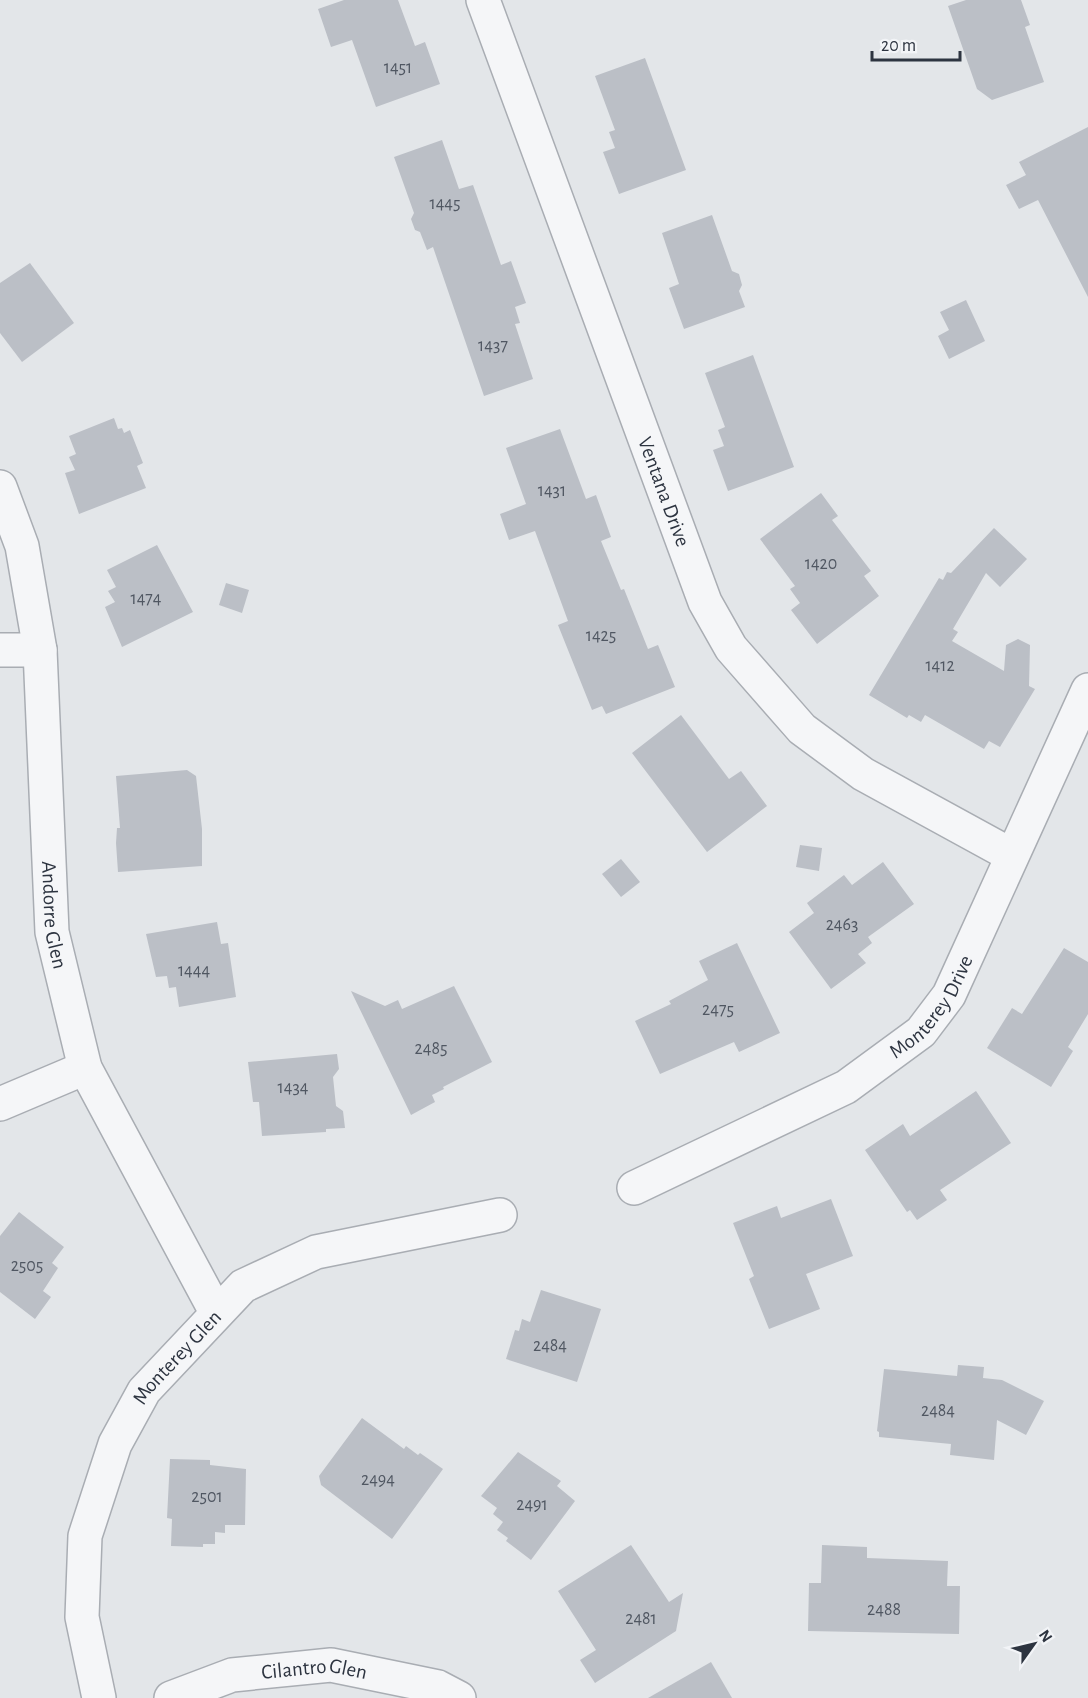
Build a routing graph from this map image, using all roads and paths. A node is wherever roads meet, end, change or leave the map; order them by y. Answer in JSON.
{"nodes":[{"id":1,"x":483,"y":0,"type":"edge"},
{"id":2,"x":0,"y":487,"type":"edge"},
{"id":3,"x":0,"y":650,"type":"edge"},
{"id":4,"x":40,"y":650,"type":"junction"},
{"id":5,"x":1088,"y":690,"type":"edge"},
{"id":6,"x":1011,"y":855,"type":"junction"},
{"id":7,"x":86,"y":1068,"type":"junction"},
{"id":8,"x":0,"y":1104,"type":"edge"},
{"id":9,"x":634,"y":1188,"type":"dead end"},
{"id":10,"x":500,"y":1215,"type":"dead end"},
{"id":11,"x":216,"y":1312,"type":"junction"},
{"id":12,"x":99,"y":1698,"type":"edge"},
{"id":13,"x":171,"y":1698,"type":"edge"},
{"id":14,"x":459,"y":1698,"type":"edge"}],
"edges":[{"from":1,"to":6,"type":"street","name":"Ventana Drive"},
{"from":2,"to":4,"type":"street","name":"Andorre Glen"},
{"from":3,"to":4,"type":"street"},
{"from":4,"to":7,"type":"street","name":"Andorre Glen"},
{"from":5,"to":6,"type":"street","name":"Monterey Drive"},
{"from":6,"to":9,"type":"street","name":"Monterey Drive"},
{"from":7,"to":8,"type":"street"},
{"from":7,"to":11,"type":"street","name":"Andorre Glen"},
{"from":10,"to":11,"type":"street","name":"Monterey Glen"},
{"from":11,"to":12,"type":"street","name":"Monterey Glen"},
{"from":13,"to":14,"type":"street","name":"Cilantro Glen"}]}
